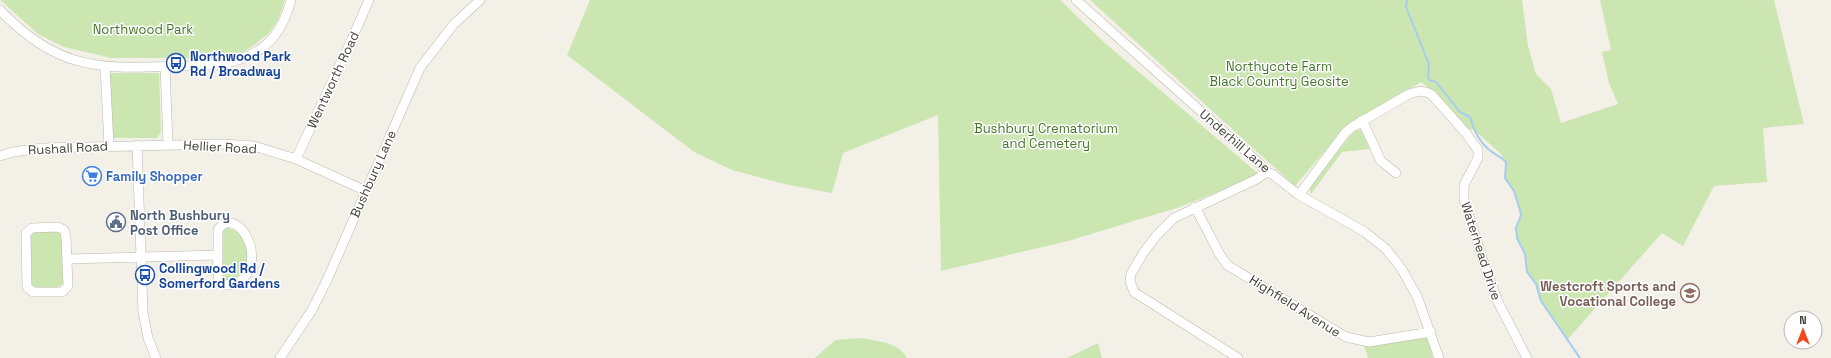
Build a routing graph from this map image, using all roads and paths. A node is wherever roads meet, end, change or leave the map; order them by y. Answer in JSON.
{"nodes":[{"id":1,"x":291,"y":0,"type":"edge"},
{"id":2,"x":369,"y":0,"type":"edge"},
{"id":3,"x":480,"y":0,"type":"edge"},
{"id":4,"x":1076,"y":0,"type":"edge"},
{"id":5,"x":0,"y":10,"type":"edge"},
{"id":6,"x":105,"y":66,"type":"junction"},
{"id":7,"x":165,"y":66,"type":"junction"},
{"id":8,"x":1362,"y":120,"type":"junction"},
{"id":9,"x":168,"y":144,"type":"junction"},
{"id":10,"x":138,"y":145,"type":"junction"},
{"id":11,"x":109,"y":146,"type":"junction"},
{"id":12,"x":0,"y":156,"type":"edge"},
{"id":13,"x":296,"y":159,"type":"junction"},
{"id":14,"x":1266,"y":172,"type":"junction"},
{"id":15,"x":1396,"y":173,"type":"dead end"},
{"id":16,"x":366,"y":191,"type":"junction"},
{"id":17,"x":1299,"y":195,"type":"junction"},
{"id":18,"x":1195,"y":207,"type":"junction"},
{"id":19,"x":218,"y":255,"type":"junction"},
{"id":20,"x":141,"y":257,"type":"junction"},
{"id":21,"x":68,"y":259,"type":"junction"},
{"id":22,"x":1431,"y":332,"type":"junction"},
{"id":23,"x":156,"y":358,"type":"edge"},
{"id":24,"x":280,"y":358,"type":"edge"},
{"id":25,"x":1238,"y":358,"type":"edge"},
{"id":26,"x":1439,"y":358,"type":"edge"},
{"id":27,"x":1527,"y":358,"type":"edge"}],
"edges":[{"from":1,"to":7,"type":"street"},
{"from":2,"to":13,"type":"street","name":"Wentworth Road"},
{"from":3,"to":16,"type":"street","name":"Bushbury Lane"},
{"from":4,"to":14,"type":"street","name":"Underhill Lane"},
{"from":5,"to":6,"type":"street"},
{"from":6,"to":7,"type":"street"},
{"from":6,"to":11,"type":"street"},
{"from":7,"to":9,"type":"street"},
{"from":8,"to":15,"type":"street"},
{"from":8,"to":17,"type":"street","name":"Waterhead Drive"},
{"from":8,"to":27,"type":"street","name":"Waterhead Drive"},
{"from":9,"to":10,"type":"street","name":"Hellier Road"},
{"from":9,"to":13,"type":"street","name":"Hellier Road"},
{"from":10,"to":11,"type":"street","name":"Rushall Road"},
{"from":10,"to":20,"type":"street"},
{"from":11,"to":12,"type":"street","name":"Rushall Road"},
{"from":13,"to":16,"type":"street","name":"Hellier Road"},
{"from":14,"to":17,"type":"street","name":"Underhill Lane"},
{"from":14,"to":18,"type":"street"},
{"from":16,"to":24,"type":"street","name":"Bushbury Lane"},
{"from":17,"to":22,"type":"street","name":"Underhill Lane"},
{"from":18,"to":22,"type":"street","name":"Highfield Avenue"},
{"from":18,"to":25,"type":"street"},
{"from":19,"to":19,"type":"street"},
{"from":19,"to":20,"type":"street"},
{"from":20,"to":21,"type":"street"},
{"from":20,"to":23,"type":"street"},
{"from":21,"to":21,"type":"street"},
{"from":22,"to":26,"type":"street","name":"Underhill Lane"}]}
